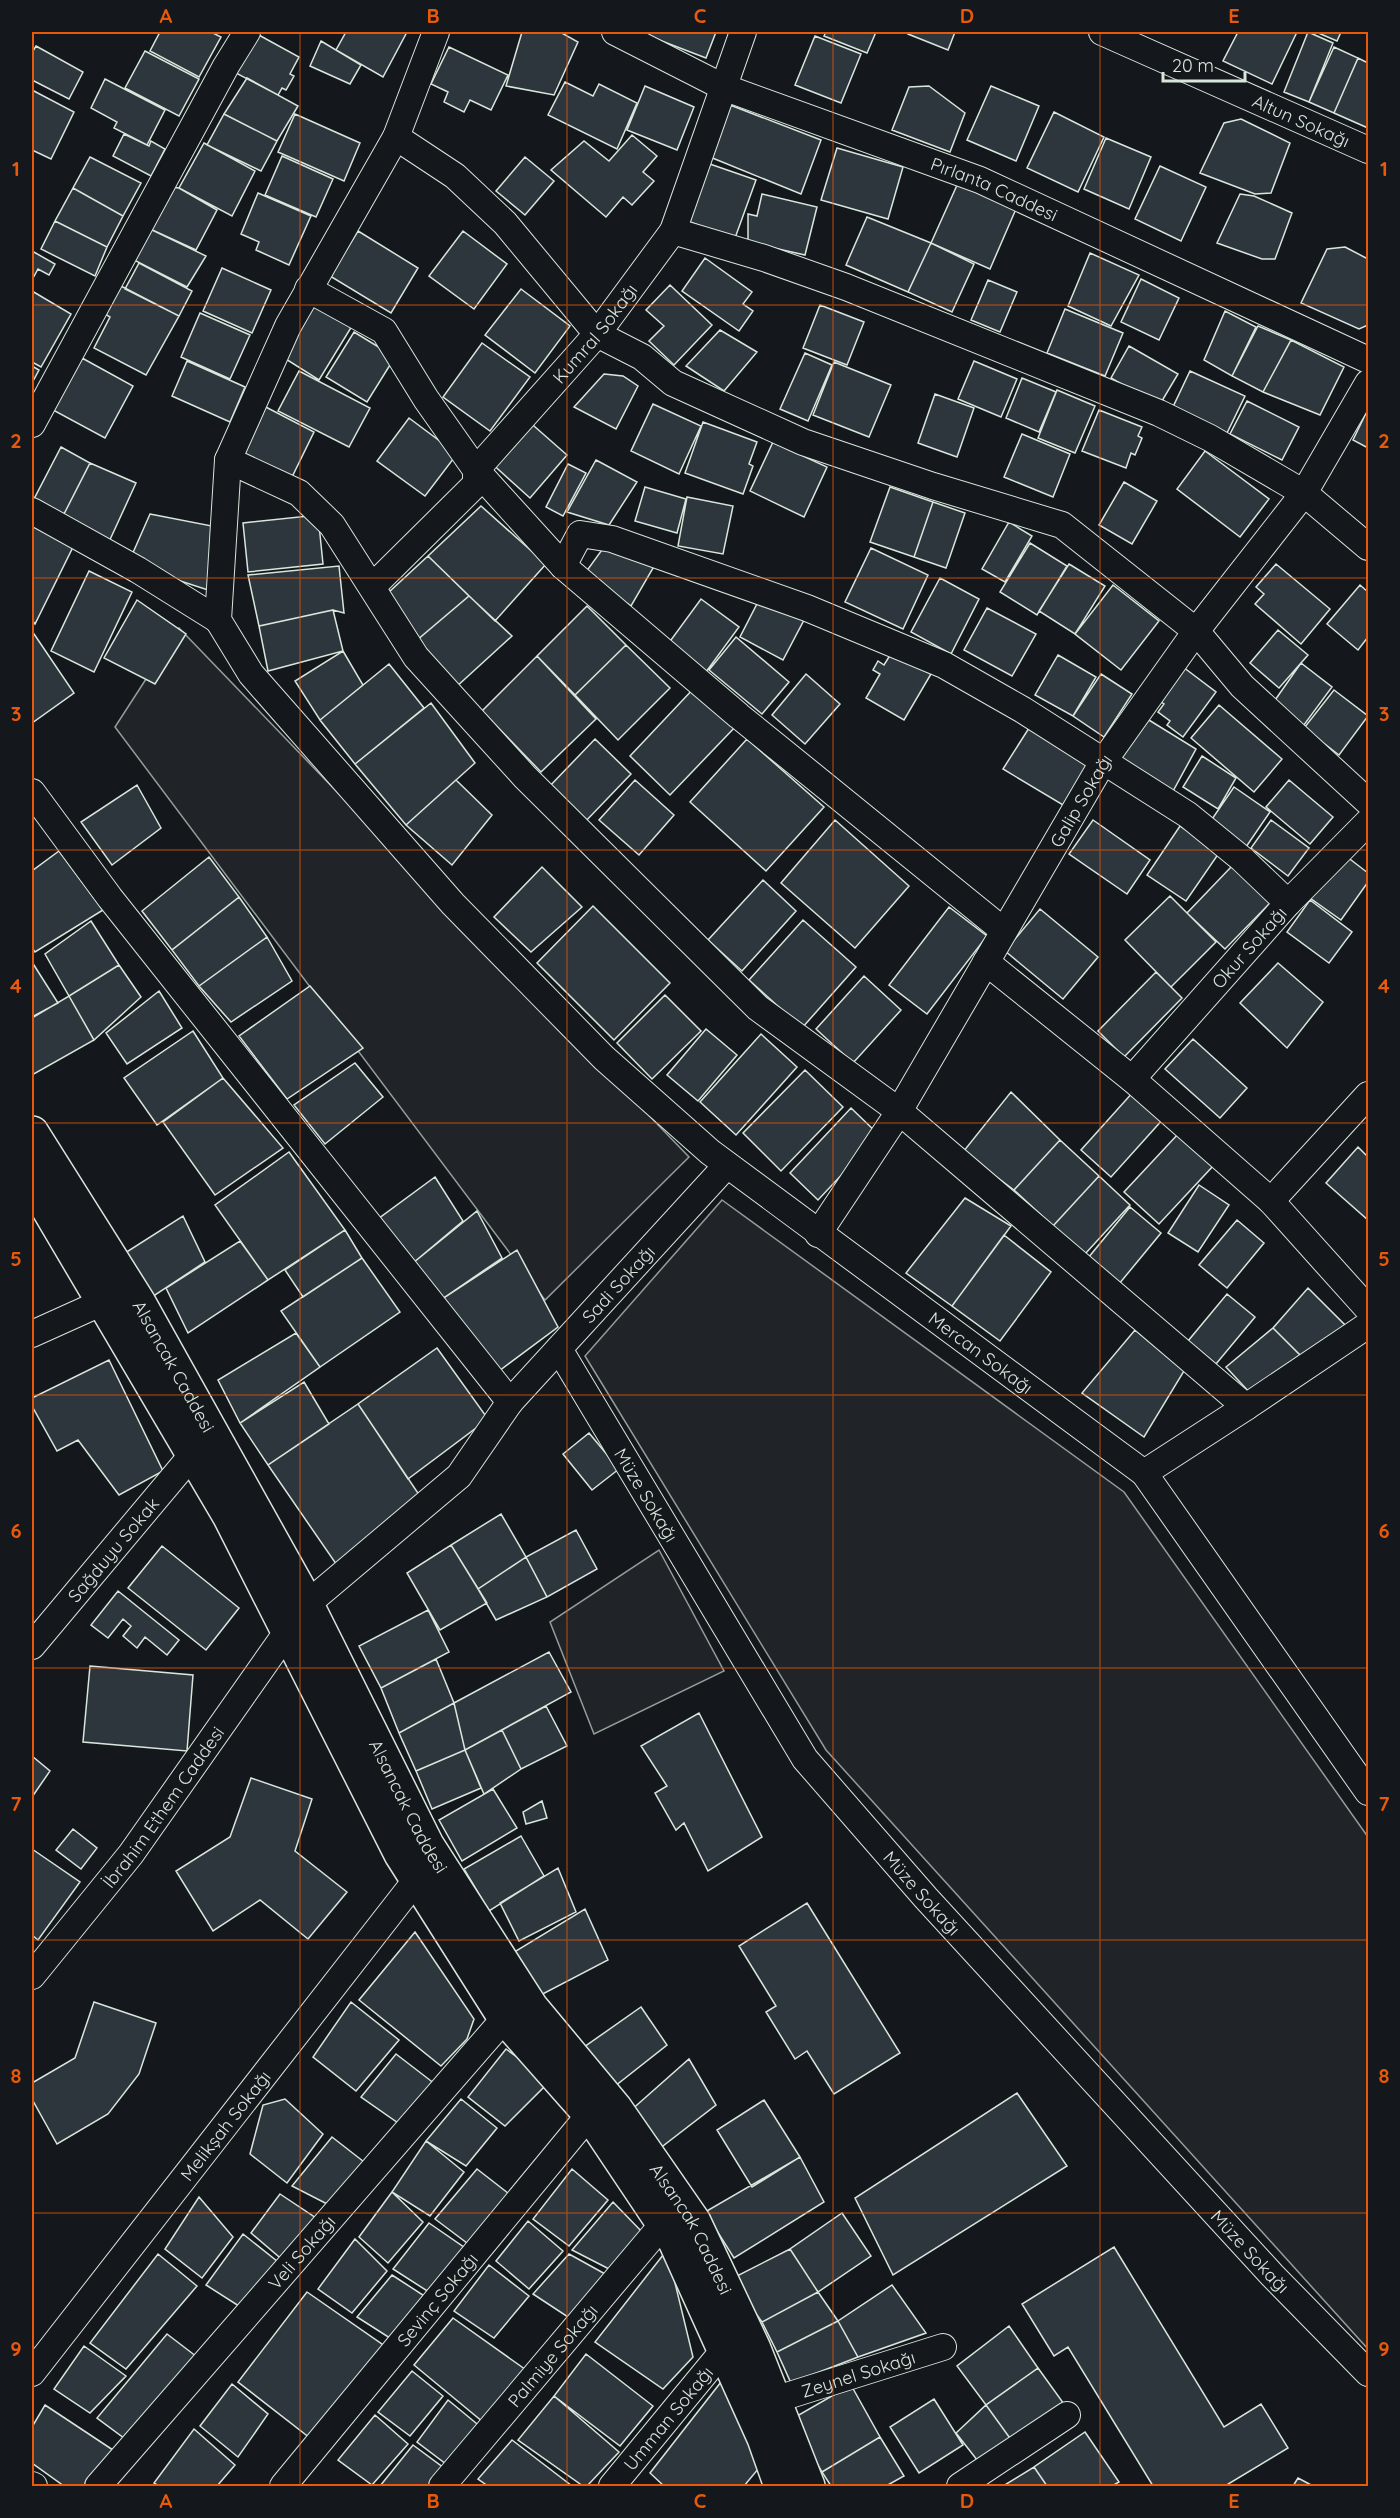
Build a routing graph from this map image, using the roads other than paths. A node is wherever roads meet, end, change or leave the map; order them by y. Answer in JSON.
{"nodes":[{"id":1,"x":247,"y":32,"type":"edge"},
{"id":2,"x":436,"y":32,"type":"edge"},
{"id":3,"x":615,"y":32,"type":"edge"},
{"id":4,"x":743,"y":32,"type":"edge"},
{"id":5,"x":1102,"y":32,"type":"edge"},
{"id":6,"x":723,"y":87,"type":"junction"},
{"id":7,"x":396,"y":137,"type":"junction"},
{"id":8,"x":1368,"y":150,"type":"edge"},
{"id":9,"x":673,"y":231,"type":"junction"},
{"id":10,"x":308,"y":290,"type":"junction"},
{"id":11,"x":597,"y":334,"type":"junction"},
{"id":12,"x":1368,"y":360,"type":"edge"},
{"id":13,"x":1368,"y":383,"type":"edge"},
{"id":14,"x":32,"y":424,"type":"edge"},
{"id":15,"x":228,"y":460,"type":"junction"},
{"id":16,"x":476,"y":470,"type":"junction"},
{"id":17,"x":1304,"y":493,"type":"junction"},
{"id":18,"x":32,"y":511,"type":"edge"},
{"id":19,"x":1368,"y":547,"type":"edge"},
{"id":20,"x":563,"y":566,"type":"junction"},
{"id":21,"x":373,"y":586,"type":"junction"},
{"id":22,"x":218,"y":620,"type":"junction"},
{"id":23,"x":1196,"y":632,"type":"junction"},
{"id":24,"x":1103,"y":762,"type":"junction"},
{"id":25,"x":32,"y":792,"type":"edge"},
{"id":26,"x":1368,"y":802,"type":"edge"},
{"id":27,"x":1368,"y":822,"type":"edge"},
{"id":28,"x":1288,"y":903,"type":"junction"},
{"id":29,"x":1004,"y":931,"type":"junction"},
{"id":30,"x":986,"y":962,"type":"junction"},
{"id":31,"x":1132,"y":1079,"type":"junction"},
{"id":32,"x":1368,"y":1095,"type":"edge"},
{"id":33,"x":898,"y":1111,"type":"junction"},
{"id":34,"x":32,"y":1133,"type":"edge"},
{"id":35,"x":727,"y":1165,"type":"junction"},
{"id":36,"x":32,"y":1181,"type":"edge"},
{"id":37,"x":1271,"y":1201,"type":"junction"},
{"id":38,"x":818,"y":1234,"type":"junction"},
{"id":39,"x":103,"y":1302,"type":"junction"},
{"id":40,"x":1368,"y":1309,"type":"edge"},
{"id":41,"x":1368,"y":1325,"type":"edge"},
{"id":42,"x":32,"y":1334,"type":"edge"},
{"id":43,"x":559,"y":1349,"type":"junction"},
{"id":44,"x":510,"y":1402,"type":"junction"},
{"id":45,"x":1246,"y":1407,"type":"junction"},
{"id":46,"x":193,"y":1454,"type":"junction"},
{"id":47,"x":1144,"y":1473,"type":"junction"},
{"id":48,"x":306,"y":1605,"type":"junction"},
{"id":49,"x":287,"y":1632,"type":"junction"},
{"id":50,"x":32,"y":1646,"type":"edge"},
{"id":51,"x":1368,"y":1792,"type":"edge"},
{"id":52,"x":417,"y":1879,"type":"junction"},
{"id":53,"x":35,"y":1966,"type":"edge"},
{"id":54,"x":516,"y":2009,"type":"junction"},
{"id":55,"x":590,"y":2114,"type":"junction"},
{"id":56,"x":663,"y":2224,"type":"junction"},
{"id":57,"x":944,"y":2347,"type":"dead end"},
{"id":58,"x":724,"y":2350,"type":"junction"},
{"id":59,"x":32,"y":2373,"type":"edge"},
{"id":60,"x":1368,"y":2373,"type":"edge"},
{"id":61,"x":774,"y":2400,"type":"junction"},
{"id":62,"x":1067,"y":2415,"type":"dead end"},
{"id":63,"x":771,"y":2480,"type":"edge"},
{"id":64,"x":98,"y":2487,"type":"edge"},
{"id":65,"x":283,"y":2487,"type":"edge"},
{"id":66,"x":442,"y":2487,"type":"edge"},
{"id":67,"x":612,"y":2487,"type":"edge"},
{"id":68,"x":808,"y":2487,"type":"edge"},
{"id":69,"x":960,"y":2487,"type":"edge"}],
"edges":[{"from":1,"to":14,"type":"street"},
{"from":2,"to":7,"type":"street"},
{"from":3,"to":6,"type":"street","name":"Pırlanta Caddesi"},
{"from":4,"to":6,"type":"street","name":"Kumral Sokağı"},
{"from":5,"to":8,"type":"street","name":"Altun Sokağı"},
{"from":6,"to":9,"type":"street","name":"Kumral Sokağı"},
{"from":6,"to":12,"type":"street","name":"Pırlanta Caddesi"},
{"from":7,"to":10,"type":"street"},
{"from":7,"to":11,"type":"street"},
{"from":9,"to":11,"type":"street","name":"Kumral Sokağı"},
{"from":9,"to":17,"type":"street"},
{"from":10,"to":15,"type":"street"},
{"from":10,"to":16,"type":"street"},
{"from":11,"to":16,"type":"street","name":"Kumral Sokağı"},
{"from":11,"to":23,"type":"street"},
{"from":13,"to":17,"type":"street","name":"Galip Sokağı"},
{"from":15,"to":21,"type":"street"},
{"from":15,"to":22,"type":"street"},
{"from":16,"to":20,"type":"street"},
{"from":16,"to":21,"type":"street","name":"Kumral Sokağı"},
{"from":17,"to":19,"type":"street"},
{"from":17,"to":23,"type":"street","name":"Galip Sokağı"},
{"from":18,"to":22,"type":"street"},
{"from":20,"to":24,"type":"street"},
{"from":20,"to":29,"type":"street"},
{"from":21,"to":33,"type":"street"},
{"from":22,"to":35,"type":"street","name":"Mercan Sokağı"},
{"from":23,"to":24,"type":"street","name":"Galip Sokağı"},
{"from":23,"to":26,"type":"street"},
{"from":24,"to":28,"type":"street"},
{"from":24,"to":29,"type":"street","name":"Galip Sokağı"},
{"from":25,"to":44,"type":"street"},
{"from":27,"to":28,"type":"street","name":"Okur Sokağı"},
{"from":28,"to":31,"type":"street","name":"Okur Sokağı"},
{"from":29,"to":30,"type":"street","name":"Galip Sokağı"},
{"from":30,"to":31,"type":"street"},
{"from":30,"to":33,"type":"street","name":"Galip Sokağı"},
{"from":31,"to":37,"type":"street"},
{"from":32,"to":37,"type":"street"},
{"from":33,"to":38,"type":"street","name":"Galip Sokağı"},
{"from":33,"to":45,"type":"street"},
{"from":34,"to":48,"type":"street","name":"Alsancak Caddesi"},
{"from":35,"to":38,"type":"street","name":"Mercan Sokağı"},
{"from":35,"to":43,"type":"street","name":"Sadi Sokağı"},
{"from":36,"to":39,"type":"street","name":"Alsancak Caddesi"},
{"from":37,"to":40,"type":"street"},
{"from":38,"to":47,"type":"street","name":"Mercan Sokağı"},
{"from":39,"to":42,"type":"street"},
{"from":39,"to":46,"type":"street","name":"Alsancak Caddesi"},
{"from":41,"to":45,"type":"street"},
{"from":43,"to":44,"type":"street","name":"Sadi Sokağı"},
{"from":43,"to":60,"type":"street","name":"Müze Sokağı"},
{"from":44,"to":48,"type":"street","name":"Sadi Sokağı"},
{"from":45,"to":47,"type":"street"},
{"from":46,"to":49,"type":"street","name":"Alsancak Caddesi"},
{"from":46,"to":50,"type":"street","name":"Sağduyu Sokak"},
{"from":47,"to":51,"type":"street","name":"Mercan Sokağı"},
{"from":48,"to":49,"type":"street"},
{"from":48,"to":54,"type":"street","name":"Alsancak Caddesi"},
{"from":49,"to":52,"type":"street","name":"Alsancak Caddesi"},
{"from":49,"to":53,"type":"street","name":"İbrahim Ethem Caddesi"},
{"from":52,"to":54,"type":"street","name":"Alsancak Caddesi"},
{"from":52,"to":59,"type":"street","name":"Melikşah Sokağı"},
{"from":54,"to":55,"type":"street","name":"Alsancak Caddesi"},
{"from":54,"to":61,"type":"street","name":"Alsancak Caddesi"},
{"from":54,"to":64,"type":"street","name":"Veli Sokağı"},
{"from":55,"to":56,"type":"street","name":"Alsancak Caddesi"},
{"from":55,"to":65,"type":"street","name":"Sevinç Sokağı"},
{"from":56,"to":58,"type":"street","name":"Alsancak Caddesi"},
{"from":56,"to":66,"type":"street","name":"Palmiye Sokağı"},
{"from":57,"to":61,"type":"street","name":"Zeynel Sokağı"},
{"from":58,"to":63,"type":"street","name":"Alsancak Caddesi"},
{"from":58,"to":67,"type":"street","name":"Umman Sokağı"},
{"from":61,"to":68,"type":"street","name":"Alsancak Caddesi"},
{"from":62,"to":69,"type":"street"}]}
